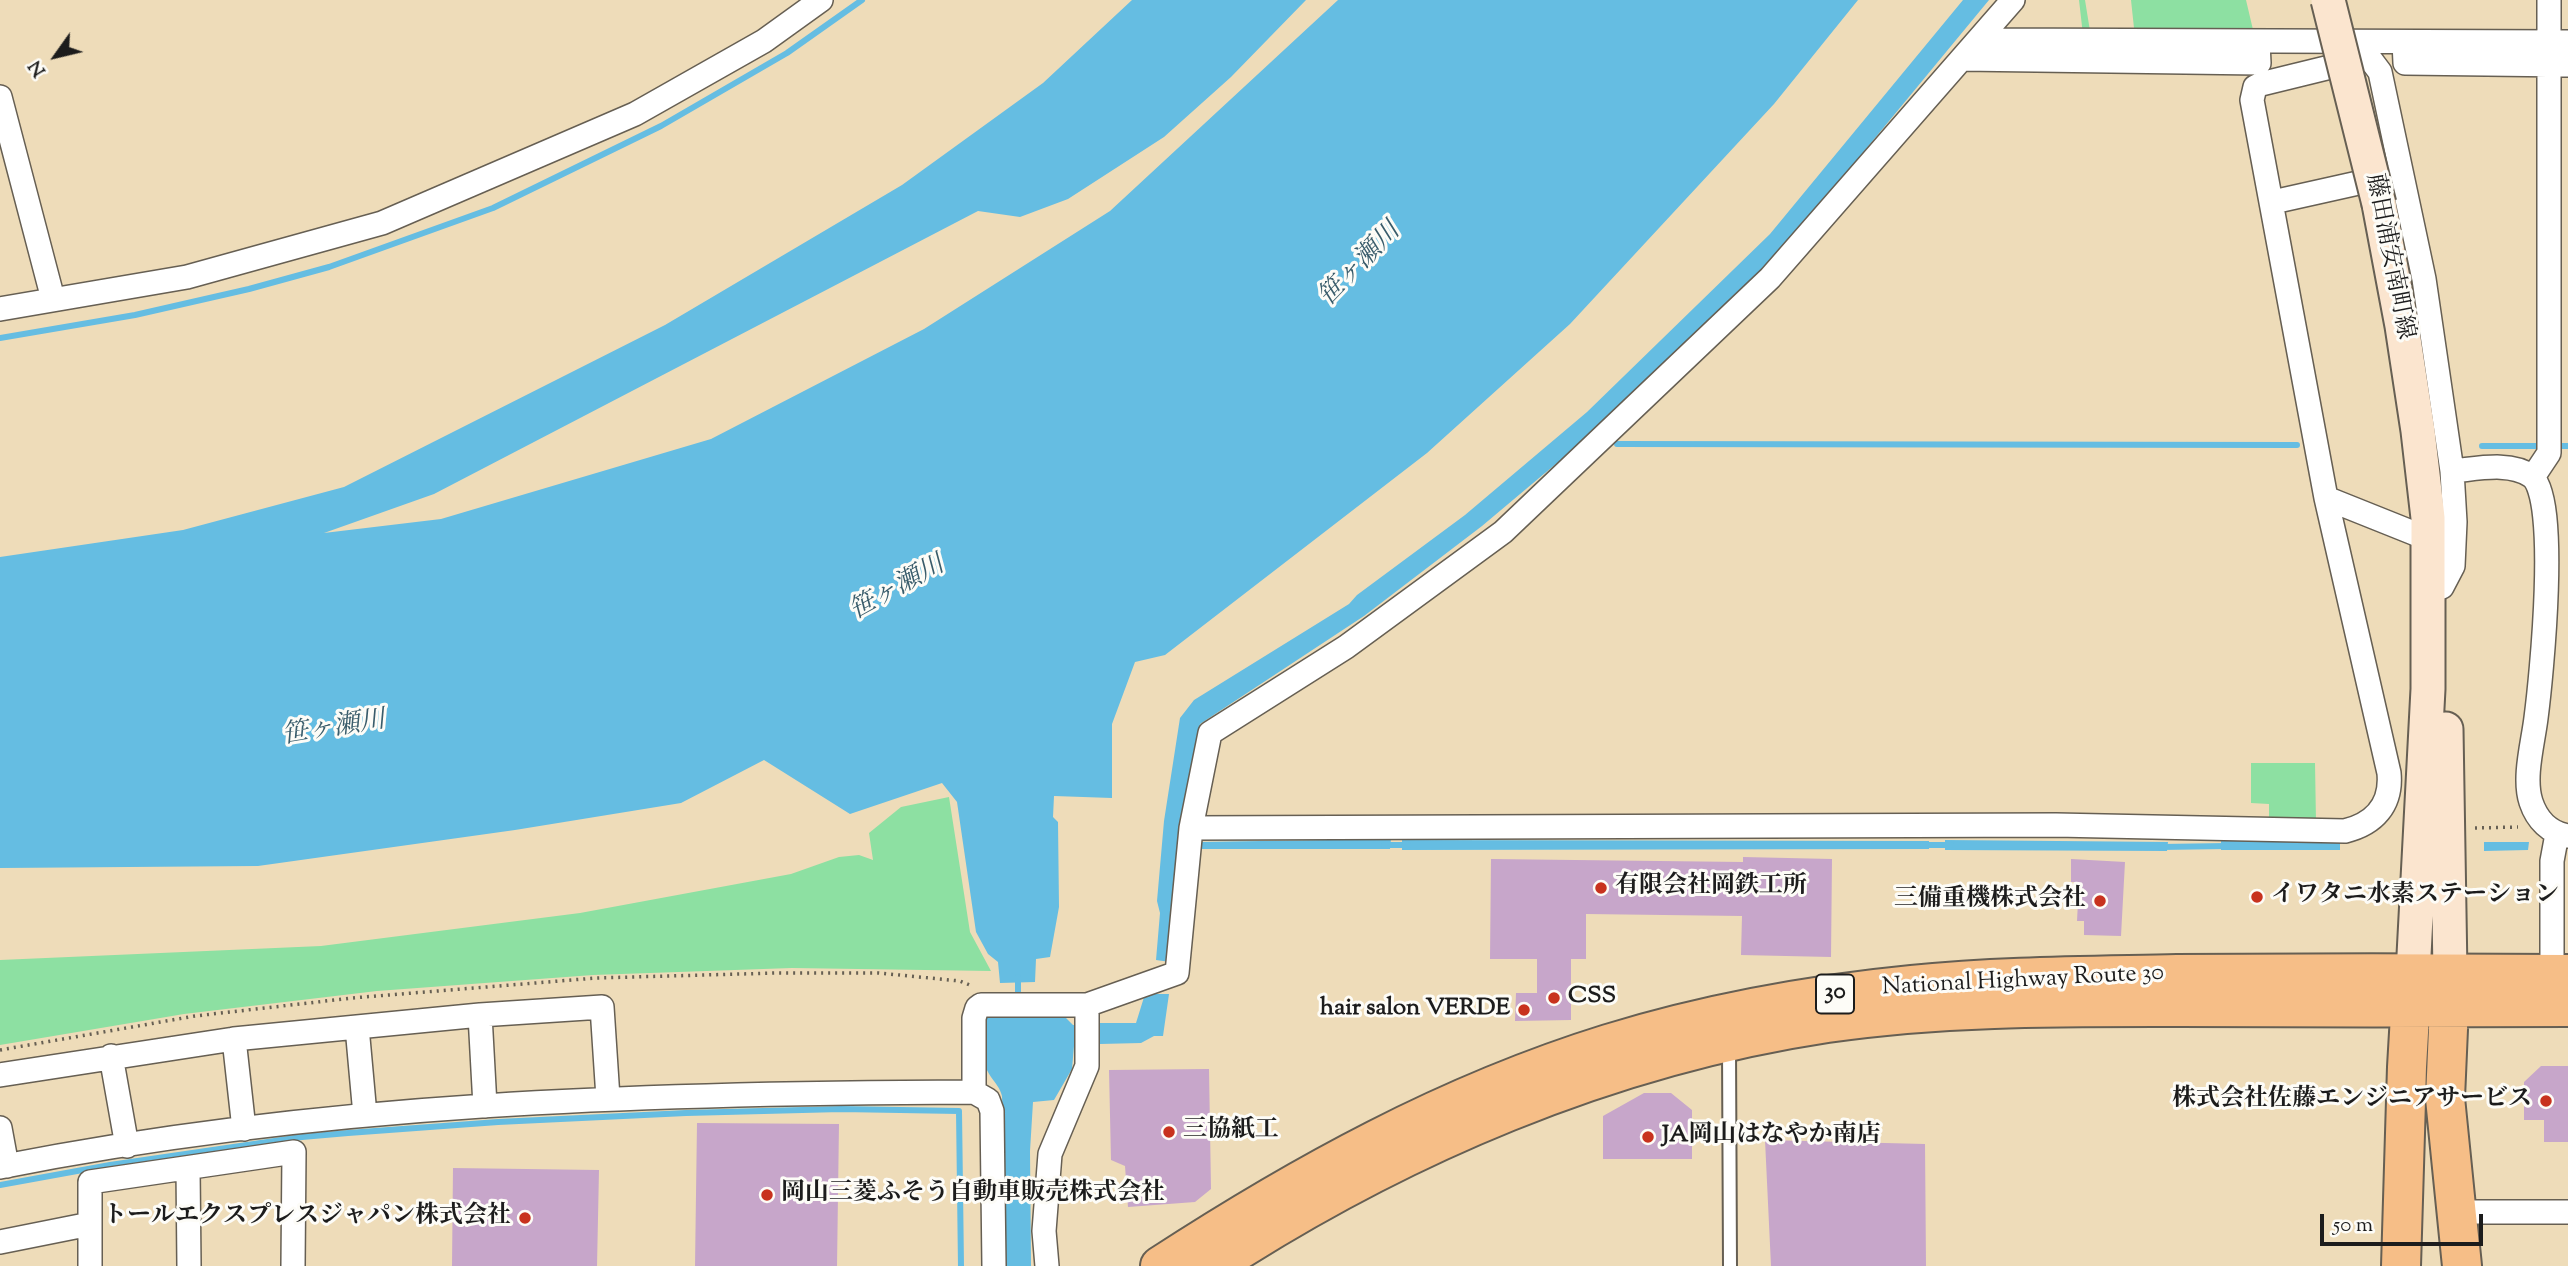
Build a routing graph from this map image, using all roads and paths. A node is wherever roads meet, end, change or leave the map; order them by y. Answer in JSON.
{"nodes":[{"id":1,"x":821,"y":0,"type":"edge"},
{"id":2,"x":2013,"y":0,"type":"edge"},
{"id":3,"x":2328,"y":0,"type":"edge"},
{"id":4,"x":2549,"y":0,"type":"edge"},
{"id":5,"x":1979,"y":40,"type":"junction"},
{"id":6,"x":2263,"y":42,"type":"junction"},
{"id":7,"x":2555,"y":54,"type":"edge"},
{"id":8,"x":1962,"y":59,"type":"junction"},
{"id":9,"x":2271,"y":81,"type":"junction"},
{"id":10,"x":0,"y":97,"type":"edge"},
{"id":11,"x":2402,"y":173,"type":"junction"},
{"id":12,"x":2273,"y":202,"type":"junction"},
{"id":13,"x":53,"y":299,"type":"junction"},
{"id":14,"x":0,"y":309,"type":"edge"},
{"id":15,"x":2452,"y":471,"type":"junction"},
{"id":16,"x":2533,"y":477,"type":"junction"},
{"id":17,"x":2326,"y":498,"type":"junction"},
{"id":18,"x":2427,"y":528,"type":"junction"},
{"id":19,"x":2442,"y":587,"type":"junction"},
{"id":20,"x":2475,"y":828,"type":"dead end"},
{"id":21,"x":2557,"y":832,"type":"edge"},
{"id":22,"x":1190,"y":839,"type":"junction"},
{"id":23,"x":596,"y":978,"type":"dead end"},
{"id":24,"x":596,"y":985,"type":"dead end"},
{"id":25,"x":2431,"y":990,"type":"junction"},
{"id":26,"x":2560,"y":990,"type":"edge"},
{"id":27,"x":1087,"y":1014,"type":"junction"},
{"id":28,"x":480,"y":1015,"type":"junction"},
{"id":29,"x":358,"y":1027,"type":"junction"},
{"id":30,"x":233,"y":1038,"type":"junction"},
{"id":31,"x":105,"y":1041,"type":"junction"},
{"id":32,"x":1728,"y":1043,"type":"junction"},
{"id":33,"x":0,"y":1075,"type":"edge"},
{"id":34,"x":974,"y":1092,"type":"junction"},
{"id":35,"x":608,"y":1098,"type":"junction"},
{"id":36,"x":485,"y":1106,"type":"junction"},
{"id":37,"x":365,"y":1115,"type":"junction"},
{"id":38,"x":0,"y":1128,"type":"edge"},
{"id":39,"x":244,"y":1129,"type":"junction"},
{"id":40,"x":127,"y":1146,"type":"junction"},
{"id":41,"x":4,"y":1167,"type":"edge"},
{"id":42,"x":188,"y":1168,"type":"junction"},
{"id":43,"x":2456,"y":1212,"type":"junction"},
{"id":44,"x":2568,"y":1212,"type":"edge"},
{"id":45,"x":90,"y":1224,"type":"junction"},
{"id":46,"x":0,"y":1242,"type":"edge"},
{"id":47,"x":90,"y":1266,"type":"edge"},
{"id":48,"x":189,"y":1266,"type":"edge"},
{"id":49,"x":293,"y":1266,"type":"edge"},
{"id":50,"x":994,"y":1266,"type":"edge"},
{"id":51,"x":1046,"y":1266,"type":"edge"},
{"id":52,"x":1160,"y":1266,"type":"edge"},
{"id":53,"x":1214,"y":1266,"type":"edge"},
{"id":54,"x":1730,"y":1266,"type":"edge"},
{"id":55,"x":2401,"y":1266,"type":"edge"},
{"id":56,"x":2462,"y":1266,"type":"edge"}],
"edges":[{"from":1,"to":13,"type":"street"},
{"from":2,"to":5,"type":"street"},
{"from":3,"to":18,"type":"street","name":"藤田浦安南町線","bridge":true},
{"from":4,"to":7,"type":"street"},
{"from":5,"to":6,"type":"street"},
{"from":5,"to":8,"type":"street"},
{"from":6,"to":7,"type":"street"},
{"from":6,"to":8,"type":"street"},
{"from":6,"to":9,"type":"street"},
{"from":7,"to":16,"type":"street"},
{"from":8,"to":22,"type":"street"},
{"from":9,"to":11,"type":"street"},
{"from":9,"to":12,"type":"street"},
{"from":10,"to":13,"type":"street"},
{"from":11,"to":12,"type":"street"},
{"from":11,"to":15,"type":"street"},
{"from":12,"to":17,"type":"street"},
{"from":13,"to":14,"type":"street"},
{"from":15,"to":16,"type":"street"},
{"from":15,"to":19,"type":"street"},
{"from":16,"to":21,"type":"street"},
{"from":17,"to":18,"type":"street"},
{"from":17,"to":22,"type":"street"},
{"from":18,"to":19,"type":"street","name":"藤田浦安南町線"},
{"from":18,"to":25,"type":"street","name":"藤田浦安南町線"},
{"from":19,"to":25,"type":"street","name":"藤田浦安南町線"},
{"from":20,"to":21,"type":"path"},
{"from":21,"to":26,"type":"street"},
{"from":22,"to":27,"type":"street"},
{"from":23,"to":24,"type":"path"},
{"from":25,"to":26,"type":"highway","name":"National Highway Route 30","number":"30"},
{"from":25,"to":32,"type":"highway","name":"National Highway Route 30","number":"30"},
{"from":25,"to":43,"type":"highway"},
{"from":25,"to":52,"type":"highway","name":"National Highway Route 30","number":"30"},
{"from":25,"to":55,"type":"highway"},
{"from":27,"to":34,"type":"street"},
{"from":27,"to":51,"type":"street"},
{"from":28,"to":29,"type":"street"},
{"from":28,"to":35,"type":"street"},
{"from":28,"to":36,"type":"street"},
{"from":29,"to":30,"type":"street"},
{"from":29,"to":37,"type":"street"},
{"from":30,"to":31,"type":"street"},
{"from":30,"to":39,"type":"street"},
{"from":31,"to":33,"type":"street"},
{"from":31,"to":40,"type":"street"},
{"from":32,"to":53,"type":"highway","name":"National Highway Route 30","number":"30"},
{"from":32,"to":54,"type":"lane"},
{"from":34,"to":35,"type":"street"},
{"from":34,"to":50,"type":"street"},
{"from":35,"to":36,"type":"street"},
{"from":36,"to":37,"type":"street"},
{"from":37,"to":39,"type":"street"},
{"from":38,"to":41,"type":"street"},
{"from":39,"to":40,"type":"street"},
{"from":40,"to":41,"type":"street"},
{"from":42,"to":45,"type":"street"},
{"from":42,"to":48,"type":"street"},
{"from":42,"to":49,"type":"street"},
{"from":43,"to":44,"type":"street"},
{"from":43,"to":56,"type":"highway"},
{"from":45,"to":46,"type":"street"},
{"from":45,"to":47,"type":"street"}]}
